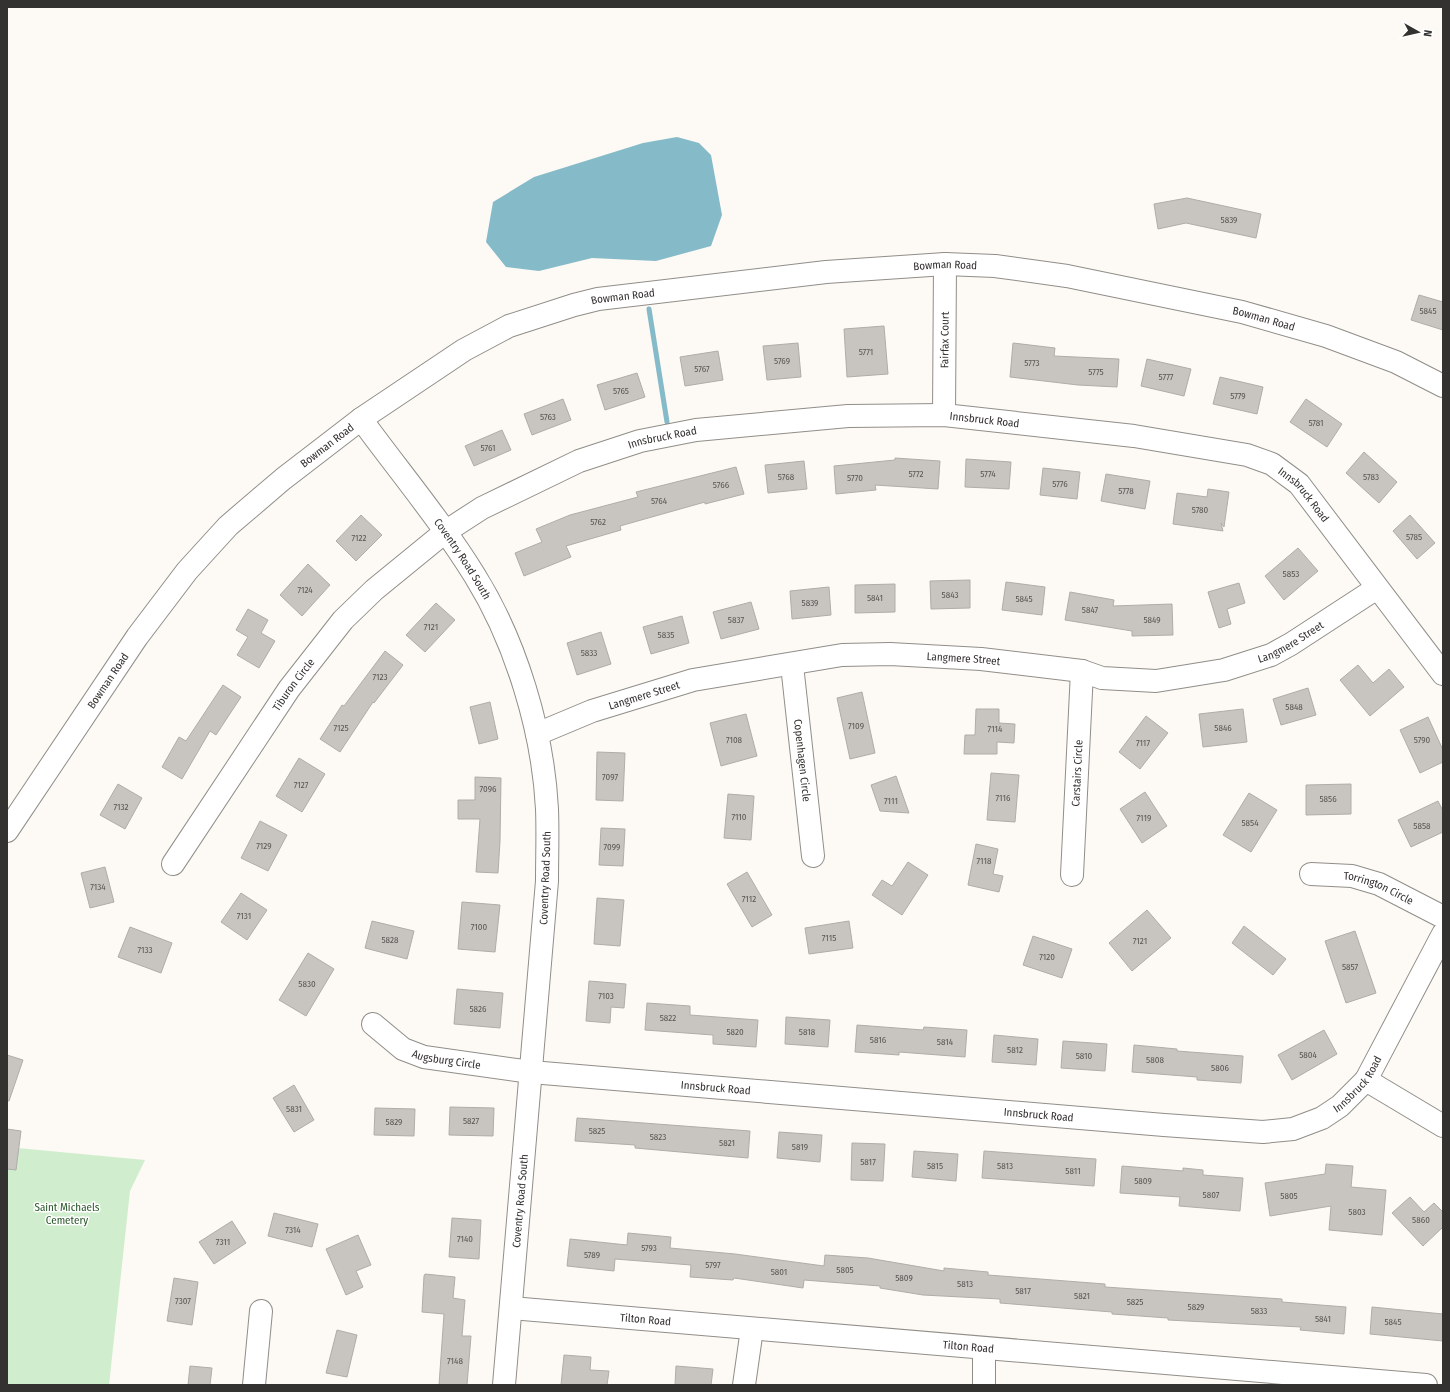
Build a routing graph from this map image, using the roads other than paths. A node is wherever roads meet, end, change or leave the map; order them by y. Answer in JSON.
{"nodes":[{"id":1,"x":945,"y":264,"type":"junction"},
{"id":2,"x":1443,"y":386,"type":"edge"},
{"id":3,"x":944,"y":415,"type":"junction"},
{"id":4,"x":362,"y":419,"type":"junction"},
{"id":5,"x":445,"y":532,"type":"junction"},
{"id":6,"x":1377,"y":588,"type":"junction"},
{"id":7,"x":792,"y":665,"type":"junction"},
{"id":8,"x":1082,"y":671,"type":"junction"},
{"id":9,"x":1443,"y":674,"type":"edge"},
{"id":10,"x":537,"y":734,"type":"junction"},
{"id":11,"x":7,"y":831,"type":"edge"},
{"id":12,"x":813,"y":856,"type":"dead end"},
{"id":13,"x":173,"y":864,"type":"dead end"},
{"id":14,"x":1311,"y":874,"type":"dead end"},
{"id":15,"x":1072,"y":876,"type":"dead end"},
{"id":16,"x":1443,"y":917,"type":"edge"},
{"id":17,"x":1443,"y":934,"type":"edge"},
{"id":18,"x":373,"y":1024,"type":"dead end"},
{"id":19,"x":531,"y":1072,"type":"junction"},
{"id":20,"x":1366,"y":1080,"type":"junction"},
{"id":21,"x":1443,"y":1126,"type":"edge"},
{"id":22,"x":511,"y":1308,"type":"junction"},
{"id":23,"x":261,"y":1311,"type":"dead end"},
{"id":24,"x":752,"y":1329,"type":"junction"},
{"id":25,"x":984,"y":1348,"type":"junction"},
{"id":26,"x":254,"y":1385,"type":"edge"},
{"id":27,"x":504,"y":1385,"type":"edge"},
{"id":28,"x":744,"y":1385,"type":"edge"},
{"id":29,"x":984,"y":1385,"type":"edge"},
{"id":30,"x":1426,"y":1385,"type":"edge"}],
"edges":[{"from":1,"to":2,"type":"street","name":"Bowman Road"},
{"from":1,"to":3,"type":"street","name":"Fairfax Court"},
{"from":1,"to":4,"type":"street","name":"Bowman Road"},
{"from":3,"to":5,"type":"street","name":"Innsbruck Road"},
{"from":3,"to":6,"type":"street","name":"Innsbruck Road"},
{"from":4,"to":5,"type":"street","name":"Coventry Road South"},
{"from":4,"to":11,"type":"street","name":"Bowman Road"},
{"from":5,"to":10,"type":"street","name":"Coventry Road South"},
{"from":5,"to":13,"type":"street","name":"Tiburon Circle"},
{"from":6,"to":8,"type":"street","name":"Langmere Street"},
{"from":6,"to":9,"type":"street","name":"Innsbruck Road"},
{"from":7,"to":8,"type":"street","name":"Langmere Street"},
{"from":7,"to":10,"type":"street","name":"Langmere Street"},
{"from":7,"to":12,"type":"street","name":"Copenhagen Circle"},
{"from":8,"to":15,"type":"street","name":"Carstairs Circle"},
{"from":10,"to":19,"type":"street","name":"Coventry Road South"},
{"from":14,"to":16,"type":"street","name":"Torrington Circle"},
{"from":17,"to":20,"type":"street","name":"Innsbruck Road"},
{"from":18,"to":19,"type":"street","name":"Augsburg Circle"},
{"from":19,"to":20,"type":"street","name":"Innsbruck Road"},
{"from":19,"to":22,"type":"street","name":"Coventry Road South"},
{"from":20,"to":21,"type":"street"},
{"from":22,"to":24,"type":"street","name":"Tilton Road"},
{"from":22,"to":27,"type":"street","name":"Coventry Road South"},
{"from":23,"to":26,"type":"street"},
{"from":24,"to":25,"type":"street","name":"Tilton Road"},
{"from":24,"to":28,"type":"street"},
{"from":25,"to":29,"type":"street"},
{"from":25,"to":30,"type":"street","name":"Tilton Road"}]}
